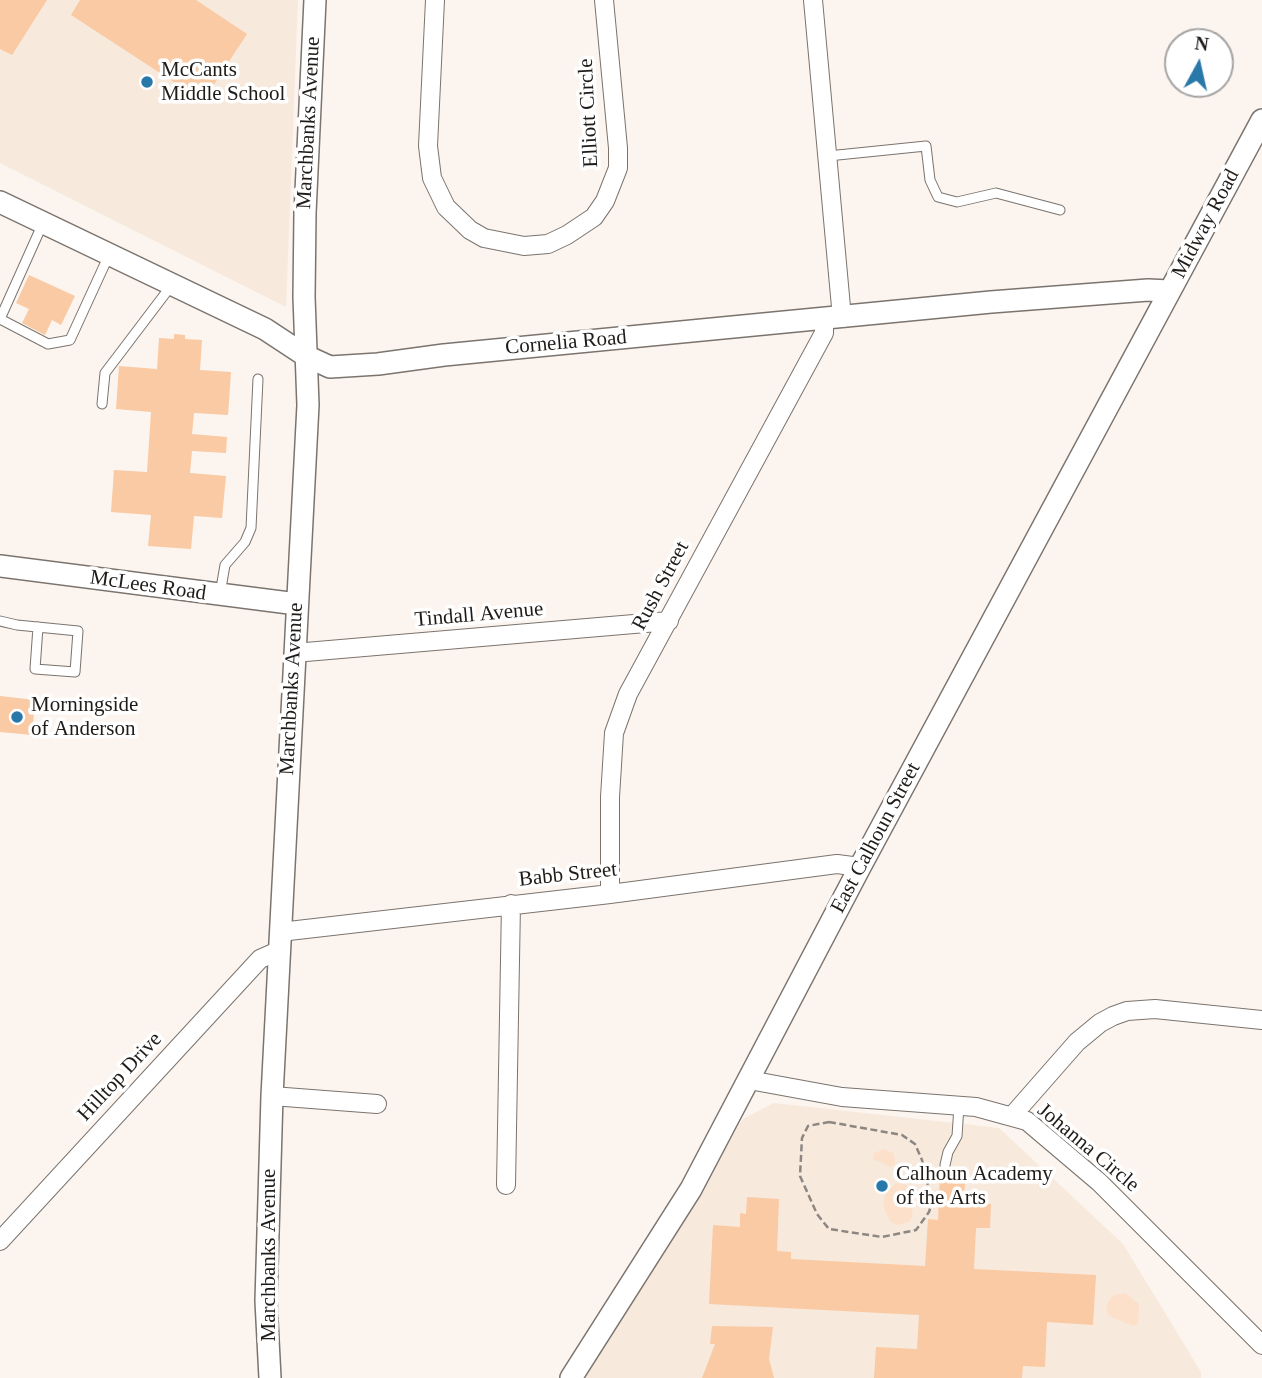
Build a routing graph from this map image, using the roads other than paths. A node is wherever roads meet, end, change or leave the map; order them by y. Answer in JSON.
{"nodes":[{"id":1,"x":315,"y":0,"type":"edge"},
{"id":2,"x":435,"y":0,"type":"edge"},
{"id":3,"x":604,"y":0,"type":"edge"},
{"id":4,"x":813,"y":0,"type":"edge"},
{"id":5,"x":1262,"y":120,"type":"edge"},
{"id":6,"x":828,"y":156,"type":"junction"},
{"id":7,"x":0,"y":202,"type":"edge"},
{"id":8,"x":1060,"y":211,"type":"dead end"},
{"id":9,"x":43,"y":223,"type":"junction"},
{"id":10,"x":110,"y":255,"type":"junction"},
{"id":11,"x":172,"y":285,"type":"junction"},
{"id":12,"x":1170,"y":291,"type":"junction"},
{"id":13,"x":833,"y":319,"type":"junction"},
{"id":14,"x":306,"y":356,"type":"junction"},
{"id":15,"x":258,"y":379,"type":"dead end"},
{"id":16,"x":102,"y":404,"type":"dead end"},
{"id":17,"x":0,"y":566,"type":"edge"},
{"id":18,"x":220,"y":596,"type":"junction"},
{"id":19,"x":297,"y":604,"type":"junction"},
{"id":20,"x":0,"y":621,"type":"edge"},
{"id":21,"x":668,"y":621,"type":"junction"},
{"id":22,"x":38,"y":627,"type":"junction"},
{"id":23,"x":294,"y":653,"type":"junction"},
{"id":24,"x":860,"y":867,"type":"junction"},
{"id":25,"x":610,"y":894,"type":"junction"},
{"id":26,"x":511,"y":904,"type":"junction"},
{"id":27,"x":279,"y":942,"type":"junction"},
{"id":28,"x":1262,"y":1020,"type":"edge"},
{"id":29,"x":749,"y":1080,"type":"junction"},
{"id":30,"x":272,"y":1096,"type":"junction"},
{"id":31,"x":377,"y":1104,"type":"dead end"},
{"id":32,"x":959,"y":1105,"type":"junction"},
{"id":33,"x":1012,"y":1116,"type":"junction"},
{"id":34,"x":945,"y":1165,"type":"dead end"},
{"id":35,"x":506,"y":1185,"type":"dead end"},
{"id":36,"x":0,"y":1241,"type":"edge"},
{"id":37,"x":1262,"y":1345,"type":"edge"},
{"id":38,"x":271,"y":1378,"type":"edge"},
{"id":39,"x":571,"y":1378,"type":"edge"}],
"edges":[{"from":1,"to":14,"type":"street","name":"Marchbanks Avenue"},
{"from":2,"to":3,"type":"street","name":"Elliott Circle"},
{"from":4,"to":6,"type":"street"},
{"from":5,"to":12,"type":"street","name":"Midway Road"},
{"from":6,"to":8,"type":"lane"},
{"from":6,"to":13,"type":"street"},
{"from":7,"to":9,"type":"street","name":"Cornelia Road"},
{"from":9,"to":10,"type":"street","name":"Cornelia Road"},
{"from":9,"to":10,"type":"lane"},
{"from":10,"to":11,"type":"street","name":"Cornelia Road"},
{"from":11,"to":14,"type":"street","name":"Cornelia Road"},
{"from":11,"to":16,"type":"lane"},
{"from":12,"to":13,"type":"street","name":"Cornelia Road"},
{"from":12,"to":24,"type":"street","name":"East Calhoun Street"},
{"from":13,"to":14,"type":"street","name":"Cornelia Road"},
{"from":13,"to":21,"type":"street","name":"Rush Street"},
{"from":14,"to":19,"type":"street","name":"Marchbanks Avenue"},
{"from":15,"to":18,"type":"lane"},
{"from":17,"to":18,"type":"street","name":"McLees Road"},
{"from":18,"to":19,"type":"street","name":"McLees Road"},
{"from":19,"to":23,"type":"street","name":"Marchbanks Avenue"},
{"from":20,"to":22,"type":"lane"},
{"from":21,"to":23,"type":"street","name":"Tindall Avenue"},
{"from":21,"to":25,"type":"street","name":"Rush Street"},
{"from":22,"to":22,"type":"lane"},
{"from":23,"to":27,"type":"street","name":"Marchbanks Avenue"},
{"from":24,"to":25,"type":"street","name":"Babb Street"},
{"from":24,"to":29,"type":"street","name":"East Calhoun Street"},
{"from":25,"to":26,"type":"street","name":"Babb Street"},
{"from":26,"to":27,"type":"street","name":"Babb Street"},
{"from":26,"to":35,"type":"street"},
{"from":27,"to":30,"type":"street","name":"Marchbanks Avenue"},
{"from":27,"to":36,"type":"street","name":"Hilltop Drive"},
{"from":28,"to":33,"type":"street"},
{"from":29,"to":32,"type":"street","name":"Johanna Circle"},
{"from":29,"to":39,"type":"street","name":"East Calhoun Street"},
{"from":30,"to":31,"type":"street"},
{"from":30,"to":38,"type":"street","name":"Marchbanks Avenue"},
{"from":32,"to":33,"type":"street","name":"Johanna Circle"},
{"from":32,"to":34,"type":"lane"},
{"from":33,"to":37,"type":"street","name":"Johanna Circle"}]}
